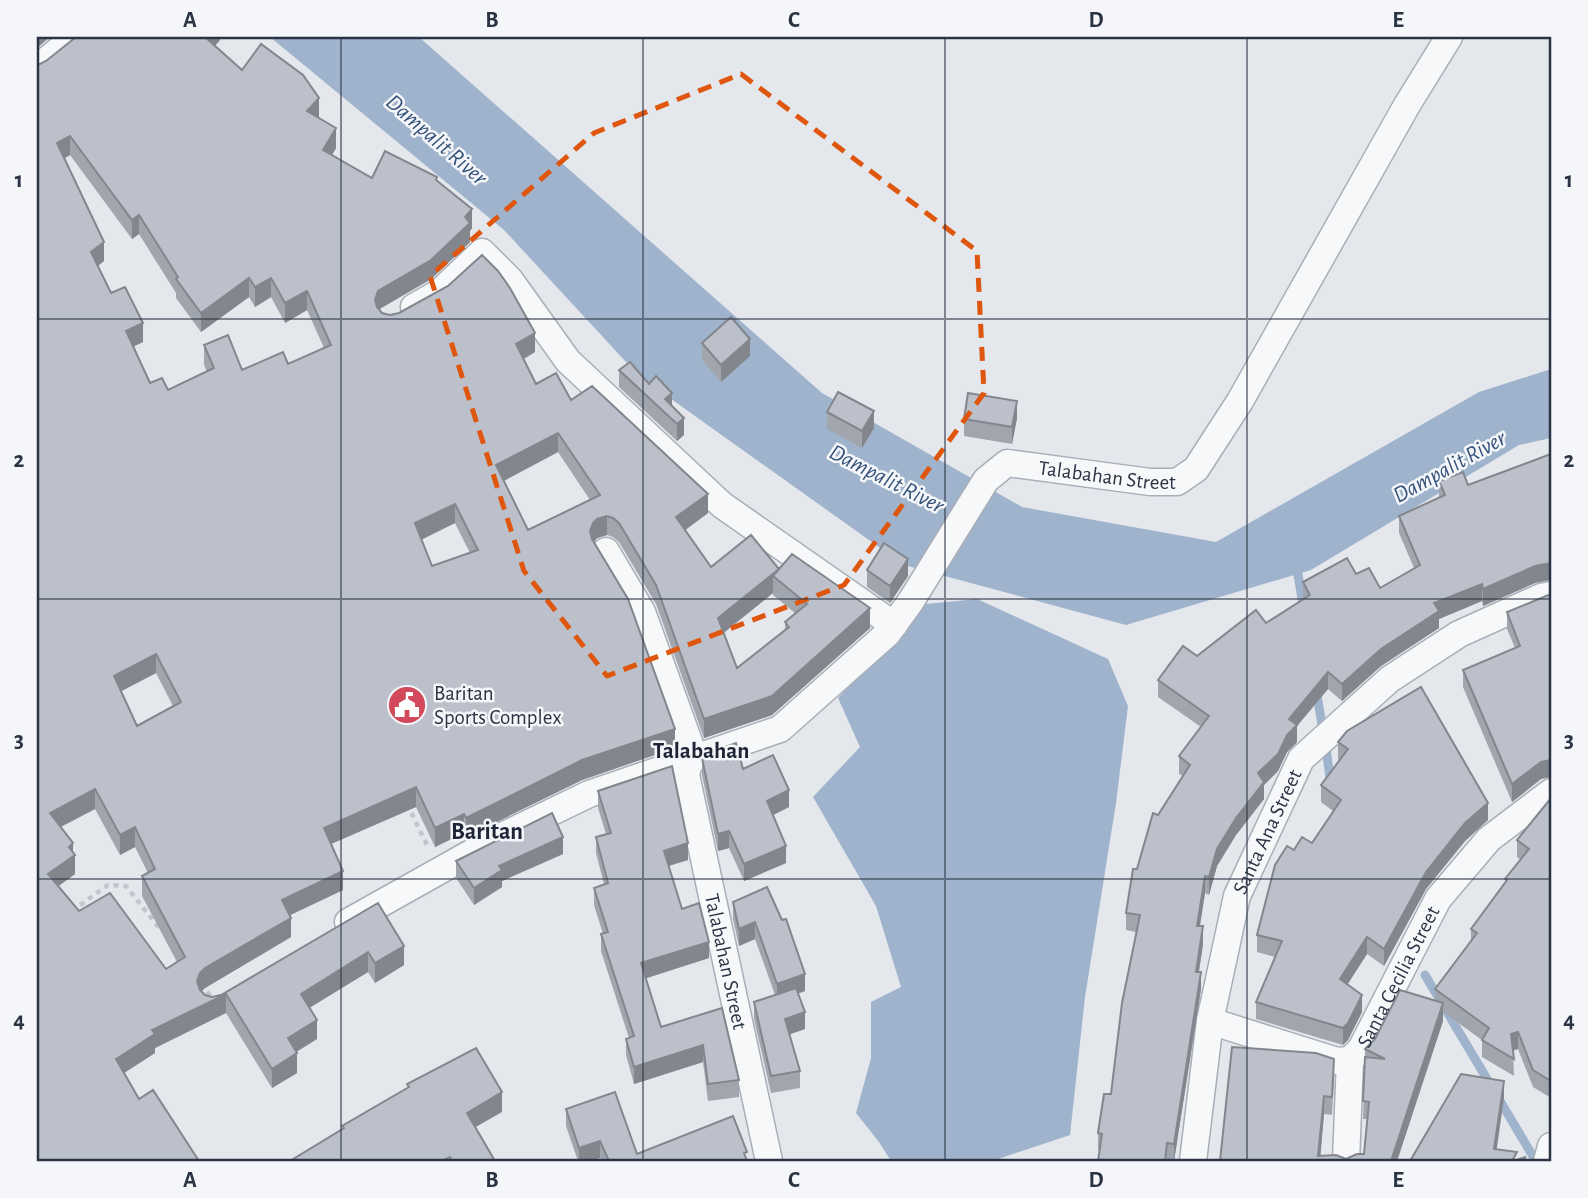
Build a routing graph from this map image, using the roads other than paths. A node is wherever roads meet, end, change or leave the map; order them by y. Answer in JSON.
{"nodes":[{"id":1,"x":75,"y":37,"type":"edge"},
{"id":2,"x":1449,"y":37,"type":"edge"},
{"id":3,"x":37,"y":68,"type":"edge"},
{"id":4,"x":391,"y":319,"type":"edge"},
{"id":5,"x":606,"y":551,"type":"dead end"},
{"id":6,"x":1551,"y":595,"type":"edge"},
{"id":7,"x":894,"y":625,"type":"junction"},
{"id":8,"x":690,"y":761,"type":"junction"},
{"id":9,"x":1551,"y":792,"type":"edge"},
{"id":10,"x":332,"y":932,"type":"edge"},
{"id":11,"x":1210,"y":1021,"type":"junction"},
{"id":12,"x":1350,"y":1060,"type":"junction"},
{"id":13,"x":1551,"y":1146,"type":"edge"},
{"id":14,"x":769,"y":1161,"type":"edge"},
{"id":15,"x":1193,"y":1161,"type":"edge"},
{"id":16,"x":1346,"y":1161,"type":"edge"},
{"id":17,"x":1547,"y":1161,"type":"edge"}],
"edges":[{"from":1,"to":3,"type":"street"},
{"from":2,"to":7,"type":"street","name":"Talabahan Street"},
{"from":4,"to":7,"type":"street"},
{"from":5,"to":8,"type":"street"},
{"from":6,"to":11,"type":"street","name":"Santa Ana Street"},
{"from":7,"to":8,"type":"street","name":"Talabahan Street"},
{"from":8,"to":10,"type":"street","name":"Talabahan Street"},
{"from":8,"to":14,"type":"street","name":"Talabahan Street"},
{"from":9,"to":12,"type":"street","name":"Santa Cecilia Street"},
{"from":11,"to":12,"type":"street","name":"Santa Cecilia Street"},
{"from":11,"to":15,"type":"street","name":"Santa Ana Street"},
{"from":12,"to":16,"type":"street"},
{"from":13,"to":17,"type":"street"}]}
